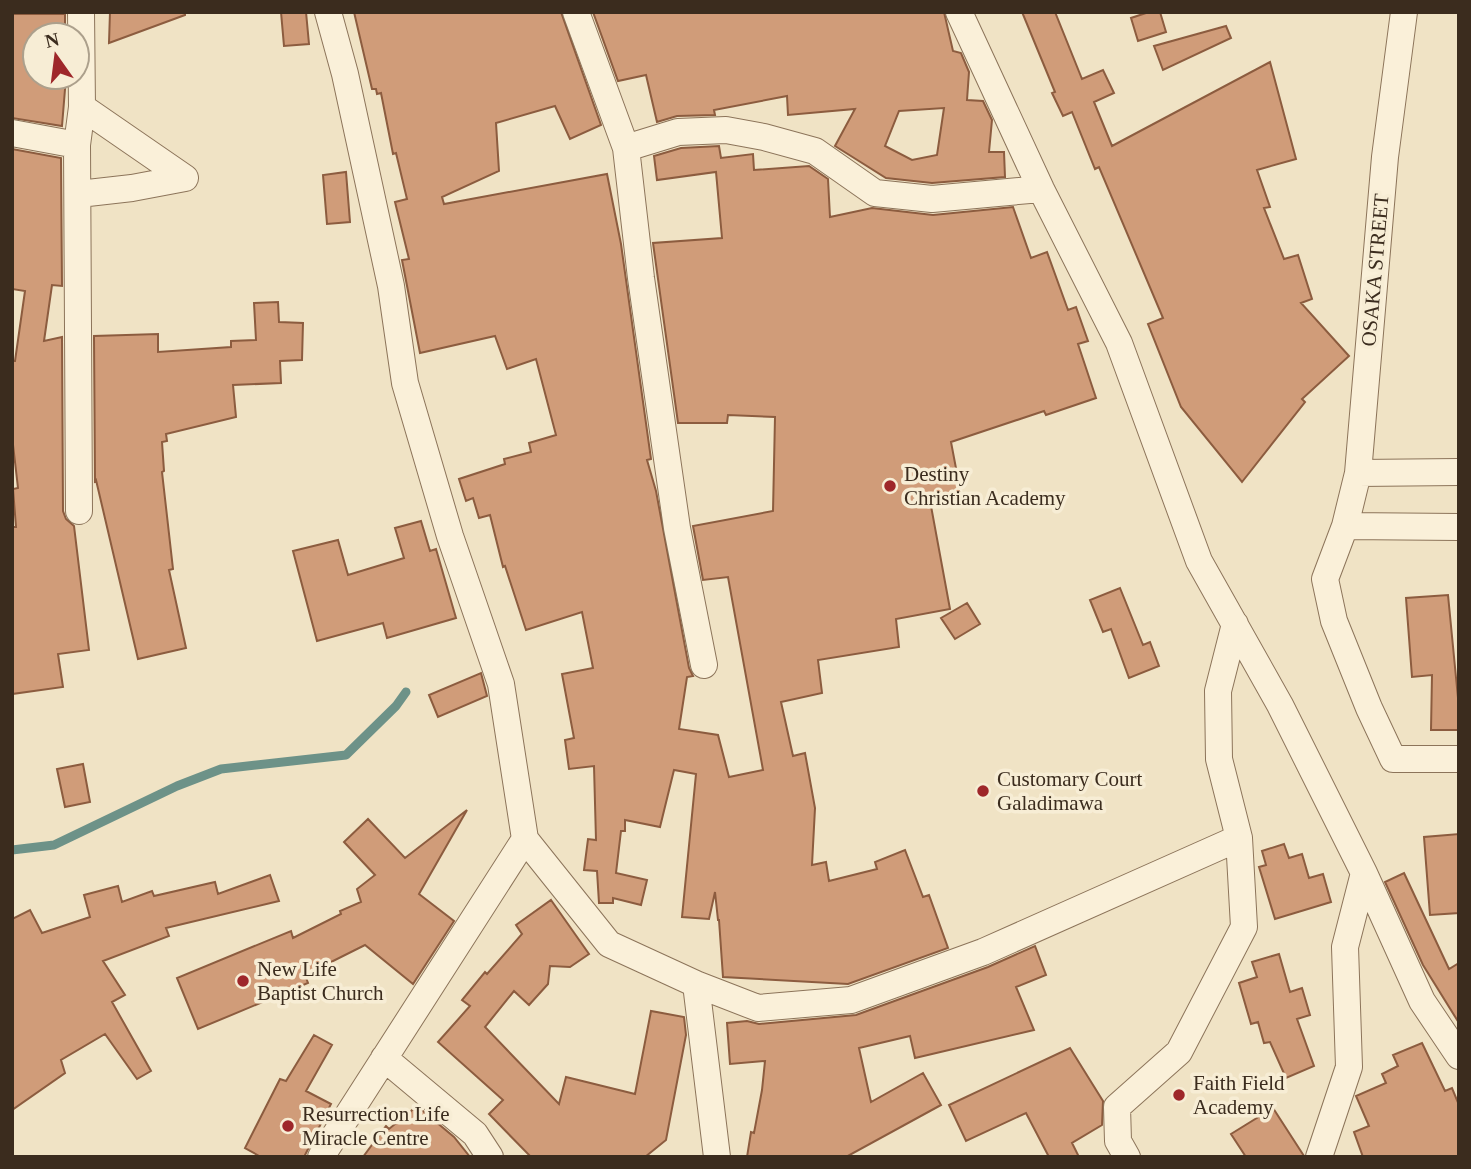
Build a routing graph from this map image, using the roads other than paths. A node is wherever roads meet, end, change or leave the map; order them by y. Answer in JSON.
{"nodes":[{"id":1,"x":81,"y":12,"type":"edge"},
{"id":2,"x":328,"y":12,"type":"edge"},
{"id":3,"x":576,"y":12,"type":"edge"},
{"id":4,"x":959,"y":12,"type":"edge"},
{"id":5,"x":1404,"y":12,"type":"edge"},
{"id":6,"x":82,"y":107,"type":"junction"},
{"id":7,"x":12,"y":133,"type":"edge"},
{"id":8,"x":77,"y":145,"type":"junction"},
{"id":9,"x":626,"y":148,"type":"junction"},
{"id":10,"x":1041,"y":189,"type":"junction"},
{"id":11,"x":79,"y":194,"type":"junction"},
{"id":12,"x":1459,"y":472,"type":"edge"},
{"id":13,"x":1358,"y":473,"type":"junction"},
{"id":14,"x":79,"y":511,"type":"dead end"},
{"id":15,"x":1345,"y":526,"type":"junction"},
{"id":16,"x":1459,"y":527,"type":"edge"},
{"id":17,"x":1235,"y":624,"type":"junction"},
{"id":18,"x":704,"y":665,"type":"dead end"},
{"id":19,"x":1459,"y":759,"type":"edge"},
{"id":20,"x":1239,"y":838,"type":"junction"},
{"id":21,"x":525,"y":839,"type":"junction"},
{"id":22,"x":1364,"y":873,"type":"junction"},
{"id":23,"x":696,"y":984,"type":"junction"},
{"id":24,"x":1459,"y":1056,"type":"edge"},
{"id":25,"x":384,"y":1058,"type":"junction"},
{"id":26,"x":321,"y":1157,"type":"edge"},
{"id":27,"x":490,"y":1157,"type":"edge"},
{"id":28,"x":717,"y":1157,"type":"edge"},
{"id":29,"x":1127,"y":1157,"type":"edge"},
{"id":30,"x":1320,"y":1157,"type":"edge"}],
"edges":[{"from":1,"to":6,"type":"street"},
{"from":2,"to":21,"type":"street"},
{"from":3,"to":9,"type":"street"},
{"from":4,"to":10,"type":"street"},
{"from":5,"to":13,"type":"street","name":"OSAKA STREET"},
{"from":6,"to":8,"type":"street"},
{"from":6,"to":11,"type":"street"},
{"from":7,"to":8,"type":"street"},
{"from":8,"to":11,"type":"street"},
{"from":9,"to":10,"type":"street"},
{"from":9,"to":18,"type":"street"},
{"from":10,"to":17,"type":"street"},
{"from":11,"to":14,"type":"street"},
{"from":12,"to":13,"type":"street"},
{"from":13,"to":15,"type":"street","name":"OSAKA STREET"},
{"from":15,"to":16,"type":"street"},
{"from":15,"to":19,"type":"street","name":"OSAKA STREET"},
{"from":17,"to":20,"type":"street"},
{"from":17,"to":22,"type":"street"},
{"from":20,"to":23,"type":"street"},
{"from":20,"to":29,"type":"street"},
{"from":21,"to":23,"type":"street"},
{"from":21,"to":25,"type":"street"},
{"from":22,"to":24,"type":"street"},
{"from":22,"to":30,"type":"street"},
{"from":23,"to":28,"type":"street"},
{"from":25,"to":26,"type":"street"},
{"from":25,"to":27,"type":"street"}]}
